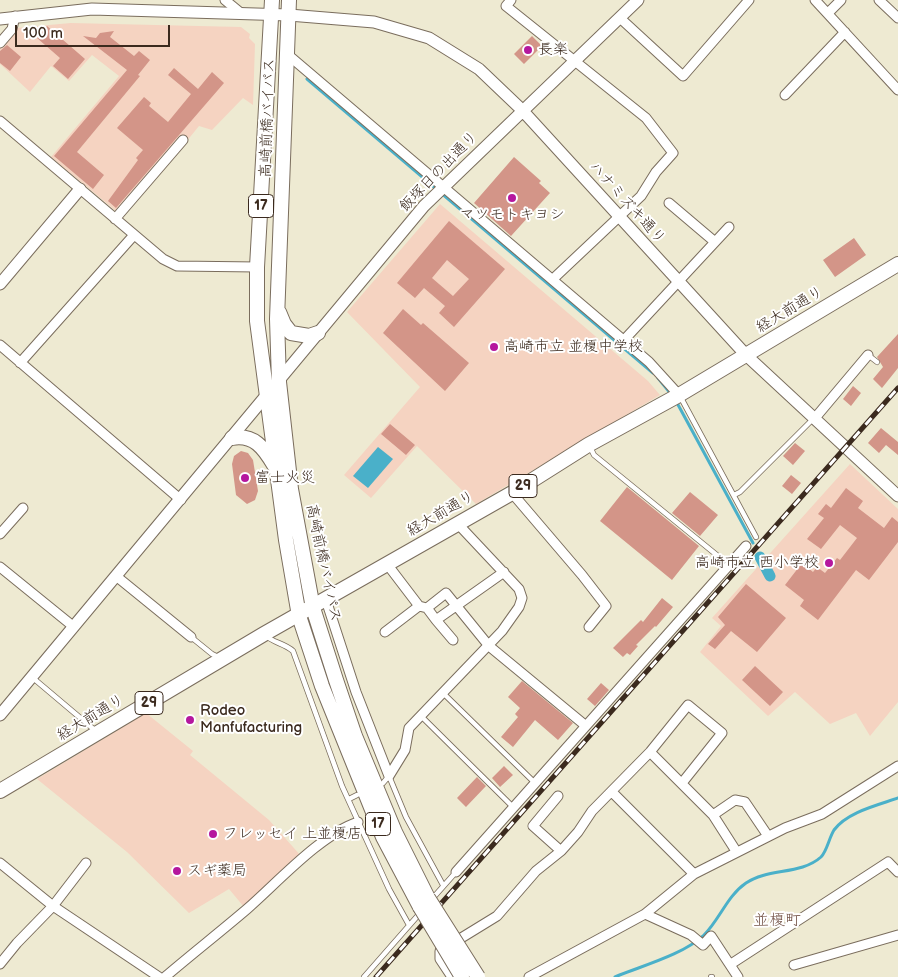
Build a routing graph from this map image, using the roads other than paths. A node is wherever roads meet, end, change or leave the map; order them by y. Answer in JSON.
{"nodes":[{"id":1,"x":225,"y":0,"type":"edge"},
{"id":2,"x":272,"y":0,"type":"edge"},
{"id":3,"x":290,"y":0,"type":"edge"},
{"id":4,"x":511,"y":0,"type":"edge"},
{"id":5,"x":638,"y":0,"type":"edge"},
{"id":6,"x":749,"y":0,"type":"edge"},
{"id":7,"x":815,"y":0,"type":"edge"},
{"id":8,"x":841,"y":0,"type":"edge"},
{"id":9,"x":880,"y":0,"type":"edge"},
{"id":10,"x":96,"y":4,"type":"edge"},
{"id":11,"x":828,"y":13,"type":"junction"},
{"id":12,"x":242,"y":14,"type":"junction"},
{"id":13,"x":271,"y":15,"type":"junction"},
{"id":14,"x":15,"y":16,"type":"junction"},
{"id":15,"x":289,"y":16,"type":"junction"},
{"id":16,"x":620,"y":18,"type":"junction"},
{"id":17,"x":898,"y":18,"type":"edge"},
{"id":18,"x":0,"y":19,"type":"edge"},
{"id":19,"x":845,"y":32,"type":"junction"},
{"id":20,"x":0,"y":43,"type":"edge"},
{"id":21,"x":287,"y":54,"type":"junction"},
{"id":22,"x":574,"y":61,"type":"junction"},
{"id":23,"x":898,"y":90,"type":"edge"},
{"id":24,"x":785,"y":95,"type":"dead end"},
{"id":25,"x":522,"y":110,"type":"junction"},
{"id":26,"x":0,"y":121,"type":"edge"},
{"id":27,"x":183,"y":140,"type":"dead end"},
{"id":28,"x":444,"y":186,"type":"junction"},
{"id":29,"x":80,"y":189,"type":"junction"},
{"id":30,"x":669,"y":203,"type":"dead end"},
{"id":31,"x":619,"y":216,"type":"junction"},
{"id":32,"x":115,"y":219,"type":"junction"},
{"id":33,"x":729,"y":227,"type":"dead end"},
{"id":34,"x":134,"y":235,"type":"junction"},
{"id":35,"x":715,"y":242,"type":"junction"},
{"id":36,"x":898,"y":264,"type":"edge"},
{"id":37,"x":257,"y":267,"type":"junction"},
{"id":38,"x":553,"y":279,"type":"junction"},
{"id":39,"x":678,"y":281,"type":"junction"},
{"id":40,"x":0,"y":284,"type":"edge"},
{"id":41,"x":278,"y":309,"type":"junction"},
{"id":42,"x":318,"y":333,"type":"junction"},
{"id":43,"x":624,"y":340,"type":"junction"},
{"id":44,"x":0,"y":345,"type":"edge"},
{"id":45,"x":746,"y":355,"type":"junction"},
{"id":46,"x":868,"y":355,"type":"joint"},
{"id":47,"x":877,"y":362,"type":"dead end"},
{"id":48,"x":20,"y":363,"type":"junction"},
{"id":49,"x":280,"y":382,"type":"junction"},
{"id":50,"x":679,"y":395,"type":"junction"},
{"id":51,"x":266,"y":398,"type":"junction"},
{"id":52,"x":815,"y":418,"type":"junction"},
{"id":53,"x":232,"y":438,"type":"junction"},
{"id":54,"x":588,"y":445,"type":"junction"},
{"id":55,"x":276,"y":467,"type":"junction"},
{"id":56,"x":512,"y":493,"type":"junction"},
{"id":57,"x":734,"y":495,"type":"junction"},
{"id":58,"x":898,"y":496,"type":"edge"},
{"id":59,"x":181,"y":500,"type":"junction"},
{"id":60,"x":23,"y":508,"type":"dead end"},
{"id":61,"x":457,"y":523,"type":"junction"},
{"id":62,"x":0,"y":534,"type":"edge"},
{"id":63,"x":756,"y":537,"type":"dead end"},
{"id":64,"x":746,"y":546,"type":"dead end"},
{"id":65,"x":718,"y":556,"type":"dead end"},
{"id":66,"x":387,"y":564,"type":"junction"},
{"id":67,"x":0,"y":567,"type":"edge"},
{"id":68,"x":504,"y":572,"type":"junction"},
{"id":69,"x":116,"y":576,"type":"junction"},
{"id":70,"x":326,"y":600,"type":"junction"},
{"id":71,"x":457,"y":606,"type":"junction"},
{"id":72,"x":423,"y":607,"type":"junction"},
{"id":73,"x":313,"y":608,"type":"junction"},
{"id":74,"x":299,"y":616,"type":"junction"},
{"id":75,"x":436,"y":620,"type":"junction"},
{"id":76,"x":74,"y":627,"type":"junction"},
{"id":77,"x":589,"y":627,"type":"dead end"},
{"id":78,"x":385,"y":632,"type":"dead end"},
{"id":79,"x":264,"y":634,"type":"junction"},
{"id":80,"x":191,"y":637,"type":"joint"},
{"id":81,"x":453,"y":640,"type":"dead end"},
{"id":82,"x":489,"y":646,"type":"junction"},
{"id":83,"x":223,"y":658,"type":"junction"},
{"id":84,"x":32,"y":677,"type":"junction"},
{"id":85,"x":442,"y":692,"type":"junction"},
{"id":86,"x":0,"y":715,"type":"edge"},
{"id":87,"x":420,"y":715,"type":"junction"},
{"id":88,"x":586,"y":726,"type":"junction"},
{"id":89,"x":98,"y":733,"type":"junction"},
{"id":90,"x":650,"y":752,"type":"junction"},
{"id":91,"x":898,"y":766,"type":"edge"},
{"id":92,"x":386,"y":780,"type":"junction"},
{"id":93,"x":535,"y":783,"type":"junction"},
{"id":94,"x":682,"y":783,"type":"junction"},
{"id":95,"x":0,"y":791,"type":"edge"},
{"id":96,"x":612,"y":792,"type":"junction"},
{"id":97,"x":357,"y":794,"type":"dead end"},
{"id":98,"x":558,"y":796,"type":"dead end"},
{"id":99,"x":348,"y":799,"type":"junction"},
{"id":100,"x":513,"y":807,"type":"junction"},
{"id":101,"x":713,"y":815,"type":"junction"},
{"id":102,"x":358,"y":822,"type":"junction"},
{"id":103,"x":768,"y":836,"type":"junction"},
{"id":104,"x":561,"y":851,"type":"junction"},
{"id":105,"x":736,"y":851,"type":"junction"},
{"id":106,"x":0,"y":863,"type":"edge"},
{"id":107,"x":86,"y":864,"type":"dead end"},
{"id":108,"x":456,"y":872,"type":"joint"},
{"id":109,"x":898,"y":872,"type":"edge"},
{"id":110,"x":694,"y":874,"type":"junction"},
{"id":111,"x":443,"y":885,"type":"junction"},
{"id":112,"x":424,"y":902,"type":"junction"},
{"id":113,"x":53,"y":906,"type":"junction"},
{"id":114,"x":644,"y":914,"type":"junction"},
{"id":115,"x":409,"y":925,"type":"junction"},
{"id":116,"x":898,"y":935,"type":"edge"},
{"id":117,"x":2,"y":959,"type":"edge"},
{"id":118,"x":731,"y":964,"type":"junction"},
{"id":119,"x":794,"y":965,"type":"dead end"},
{"id":120,"x":159,"y":977,"type":"edge"},
{"id":121,"x":164,"y":977,"type":"edge"},
{"id":122,"x":364,"y":977,"type":"edge"},
{"id":123,"x":452,"y":977,"type":"edge"},
{"id":124,"x":462,"y":977,"type":"edge"},
{"id":125,"x":478,"y":977,"type":"edge"},
{"id":126,"x":529,"y":977,"type":"edge"},
{"id":127,"x":738,"y":977,"type":"edge"}],
"edges":[{"from":1,"to":12,"type":"street"},
{"from":2,"to":13,"type":"main road","name":"高崎前橋バイパス","number":"17"},
{"from":3,"to":15,"type":"main road","name":"高崎前橋バイパス","number":"17"},
{"from":4,"to":22,"type":"street"},
{"from":5,"to":16,"type":"street","name":"飯塚日の出通り"},
{"from":6,"to":16,"type":"street"},
{"from":7,"to":11,"type":"street"},
{"from":8,"to":11,"type":"street"},
{"from":9,"to":17,"type":"street"},
{"from":10,"to":12,"type":"street"},
{"from":10,"to":14,"type":"street"},
{"from":11,"to":19,"type":"street"},
{"from":12,"to":13,"type":"street"},
{"from":13,"to":15,"type":"street","name":"ハナミズキ通り"},
{"from":13,"to":37,"type":"main road","name":"高崎前橋バイパス","number":"17"},
{"from":14,"to":18,"type":"street"},
{"from":14,"to":20,"type":"street"},
{"from":15,"to":21,"type":"main road","name":"高崎前橋バイパス","number":"17"},
{"from":15,"to":25,"type":"street","name":"ハナミズキ通り"},
{"from":16,"to":22,"type":"street","name":"飯塚日の出通り"},
{"from":19,"to":23,"type":"street"},
{"from":19,"to":24,"type":"street"},
{"from":21,"to":28,"type":"street"},
{"from":21,"to":41,"type":"main road","name":"高崎前橋バイパス","number":"17"},
{"from":22,"to":25,"type":"street","name":"飯塚日の出通り"},
{"from":22,"to":31,"type":"street"},
{"from":25,"to":28,"type":"street","name":"飯塚日の出通り"},
{"from":25,"to":31,"type":"street","name":"ハナミズキ通り"},
{"from":26,"to":29,"type":"street"},
{"from":27,"to":32,"type":"street"},
{"from":28,"to":38,"type":"street"},
{"from":28,"to":42,"type":"street","name":"飯塚日の出通り"},
{"from":29,"to":32,"type":"street"},
{"from":29,"to":40,"type":"street"},
{"from":30,"to":35,"type":"street"},
{"from":31,"to":38,"type":"street"},
{"from":31,"to":39,"type":"street","name":"ハナミズキ通り"},
{"from":32,"to":34,"type":"street"},
{"from":33,"to":35,"type":"street"},
{"from":34,"to":37,"type":"street"},
{"from":34,"to":48,"type":"street"},
{"from":35,"to":39,"type":"street"},
{"from":36,"to":45,"type":"main road","name":"経大前通り","number":"29"},
{"from":37,"to":51,"type":"main road","name":"高崎前橋バイパス","number":"17"},
{"from":38,"to":43,"type":"street"},
{"from":39,"to":43,"type":"street"},
{"from":39,"to":45,"type":"street","name":"ハナミズキ通り"},
{"from":41,"to":42,"type":"main road"},
{"from":41,"to":49,"type":"main road","name":"高崎前橋バイパス","number":"17"},
{"from":42,"to":49,"type":"street","name":"飯塚日の出通り"},
{"from":43,"to":50,"type":"street"},
{"from":44,"to":48,"type":"street"},
{"from":45,"to":50,"type":"main road","name":"経大前通り","number":"29"},
{"from":45,"to":52,"type":"street","name":"ハナミズキ通り"},
{"from":46,"to":47,"type":"lane"},
{"from":46,"to":52,"type":"street"},
{"from":48,"to":59,"type":"street"},
{"from":49,"to":51,"type":"street","name":"飯塚日の出通り"},
{"from":49,"to":73,"type":"main road","name":"高崎前橋バイパス","number":"17"},
{"from":50,"to":54,"type":"main road","name":"経大前通り","number":"29"},
{"from":50,"to":57,"type":"lane"},
{"from":51,"to":53,"type":"street","name":"飯塚日の出通り"},
{"from":51,"to":55,"type":"main road","name":"高崎前橋バイパス","number":"17"},
{"from":52,"to":57,"type":"lane"},
{"from":52,"to":58,"type":"street","name":"ハナミズキ通り"},
{"from":53,"to":55,"type":"main road"},
{"from":53,"to":59,"type":"street","name":"飯塚日の出通り"},
{"from":54,"to":56,"type":"main road","name":"経大前通り","number":"29"},
{"from":54,"to":65,"type":"lane"},
{"from":55,"to":74,"type":"main road","name":"高崎前橋バイパス","number":"17"},
{"from":56,"to":61,"type":"main road","name":"経大前通り","number":"29"},
{"from":56,"to":77,"type":"street"},
{"from":57,"to":63,"type":"lane"},
{"from":59,"to":69,"type":"street","name":"飯塚日の出通り"},
{"from":60,"to":62,"type":"street"},
{"from":61,"to":66,"type":"main road","name":"経大前通り","number":"29"},
{"from":61,"to":68,"type":"street"},
{"from":64,"to":88,"type":"street"},
{"from":66,"to":70,"type":"main road","name":"経大前通り","number":"29"},
{"from":66,"to":72,"type":"street"},
{"from":67,"to":76,"type":"street"},
{"from":68,"to":71,"type":"street"},
{"from":68,"to":82,"type":"street"},
{"from":69,"to":76,"type":"street","name":"飯塚日の出通り"},
{"from":69,"to":80,"type":"street"},
{"from":70,"to":73,"type":"main road","name":"経大前通り","number":"29"},
{"from":70,"to":92,"type":"street"},
{"from":71,"to":72,"type":"street"},
{"from":71,"to":75,"type":"street"},
{"from":71,"to":82,"type":"street"},
{"from":72,"to":75,"type":"street"},
{"from":72,"to":78,"type":"street"},
{"from":73,"to":74,"type":"main road","name":"経大前通り","number":"29"},
{"from":73,"to":112,"type":"main road","name":"高崎前橋バイパス","number":"17"},
{"from":74,"to":79,"type":"main road","name":"経大前通り","number":"29"},
{"from":74,"to":112,"type":"main road","name":"高崎前橋バイパス","number":"17"},
{"from":75,"to":81,"type":"street"},
{"from":76,"to":84,"type":"street","name":"飯塚日の出通り"},
{"from":79,"to":83,"type":"main road","name":"経大前通り","number":"29"},
{"from":79,"to":99,"type":"lane"},
{"from":80,"to":83,"type":"lane"},
{"from":82,"to":85,"type":"street"},
{"from":82,"to":88,"type":"street"},
{"from":83,"to":89,"type":"main road","name":"経大前通り","number":"29"},
{"from":84,"to":86,"type":"street","name":"飯塚日の出通り"},
{"from":84,"to":89,"type":"lane"},
{"from":85,"to":87,"type":"street"},
{"from":85,"to":93,"type":"lane"},
{"from":87,"to":92,"type":"street"},
{"from":87,"to":100,"type":"lane"},
{"from":88,"to":93,"type":"street"},
{"from":89,"to":95,"type":"main road","name":"経大前通り","number":"29"},
{"from":90,"to":94,"type":"street"},
{"from":90,"to":94,"type":"street"},
{"from":90,"to":96,"type":"street"},
{"from":91,"to":103,"type":"street"},
{"from":92,"to":111,"type":"lane"},
{"from":93,"to":100,"type":"street"},
{"from":94,"to":101,"type":"street"},
{"from":96,"to":104,"type":"street"},
{"from":96,"to":110,"type":"street"},
{"from":97,"to":99,"type":"lane"},
{"from":98,"to":104,"type":"street"},
{"from":99,"to":102,"type":"lane"},
{"from":100,"to":108,"type":"street"},
{"from":101,"to":103,"type":"street"},
{"from":101,"to":105,"type":"street"},
{"from":102,"to":115,"type":"lane"},
{"from":102,"to":121,"type":"street"},
{"from":103,"to":105,"type":"street"},
{"from":104,"to":123,"type":"street"},
{"from":105,"to":110,"type":"street"},
{"from":106,"to":113,"type":"street"},
{"from":107,"to":113,"type":"street"},
{"from":108,"to":111,"type":"lane"},
{"from":109,"to":118,"type":"street"},
{"from":110,"to":114,"type":"street"},
{"from":111,"to":115,"type":"lane"},
{"from":112,"to":124,"type":"main road","name":"高崎前橋バイパス","number":"17","bridge":true},
{"from":112,"to":125,"type":"main road","name":"高崎前橋バイパス","number":"17","bridge":true},
{"from":113,"to":117,"type":"street"},
{"from":113,"to":120,"type":"street"},
{"from":114,"to":118,"type":"street"},
{"from":114,"to":126,"type":"street"},
{"from":115,"to":122,"type":"lane"},
{"from":116,"to":119,"type":"street"},
{"from":118,"to":127,"type":"street"}]}
